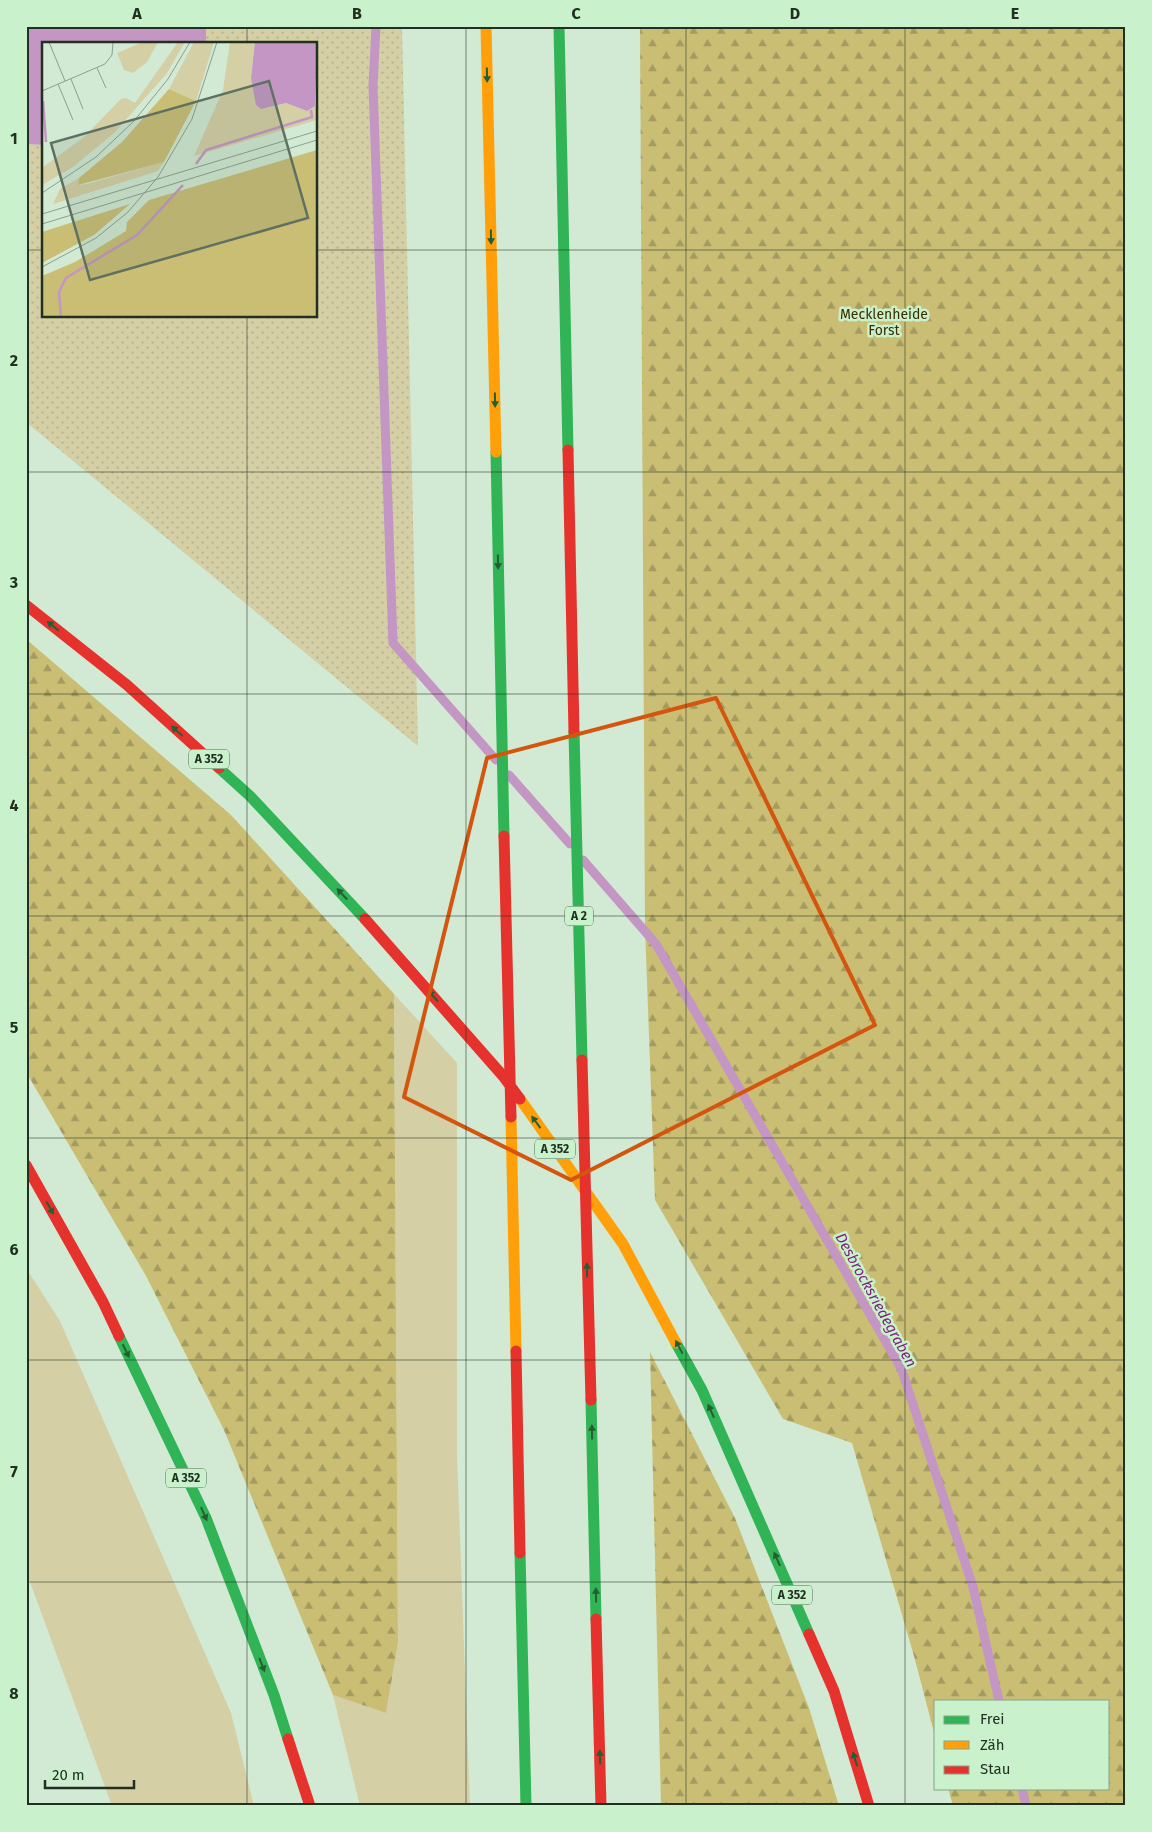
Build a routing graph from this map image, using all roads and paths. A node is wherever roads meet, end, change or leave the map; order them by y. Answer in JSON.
{"nodes":[{"id":1,"x":486,"y":26,"type":"edge"},
{"id":2,"x":559,"y":26,"type":"edge"},
{"id":3,"x":26,"y":605,"type":"edge"},
{"id":4,"x":26,"y":1165,"type":"edge"},
{"id":5,"x":310,"y":1806,"type":"edge"},
{"id":6,"x":526,"y":1806,"type":"edge"},
{"id":7,"x":601,"y":1806,"type":"edge"},
{"id":8,"x":869,"y":1806,"type":"edge"}],
"edges":[{"from":1,"to":6,"type":"highway","one_way":true},
{"from":7,"to":2,"type":"highway","number":"A 2","one_way":true},
{"from":8,"to":3,"type":"highway","number":"A 352","one_way":true},
{"from":4,"to":5,"type":"highway","number":"A 352","one_way":true}]}
